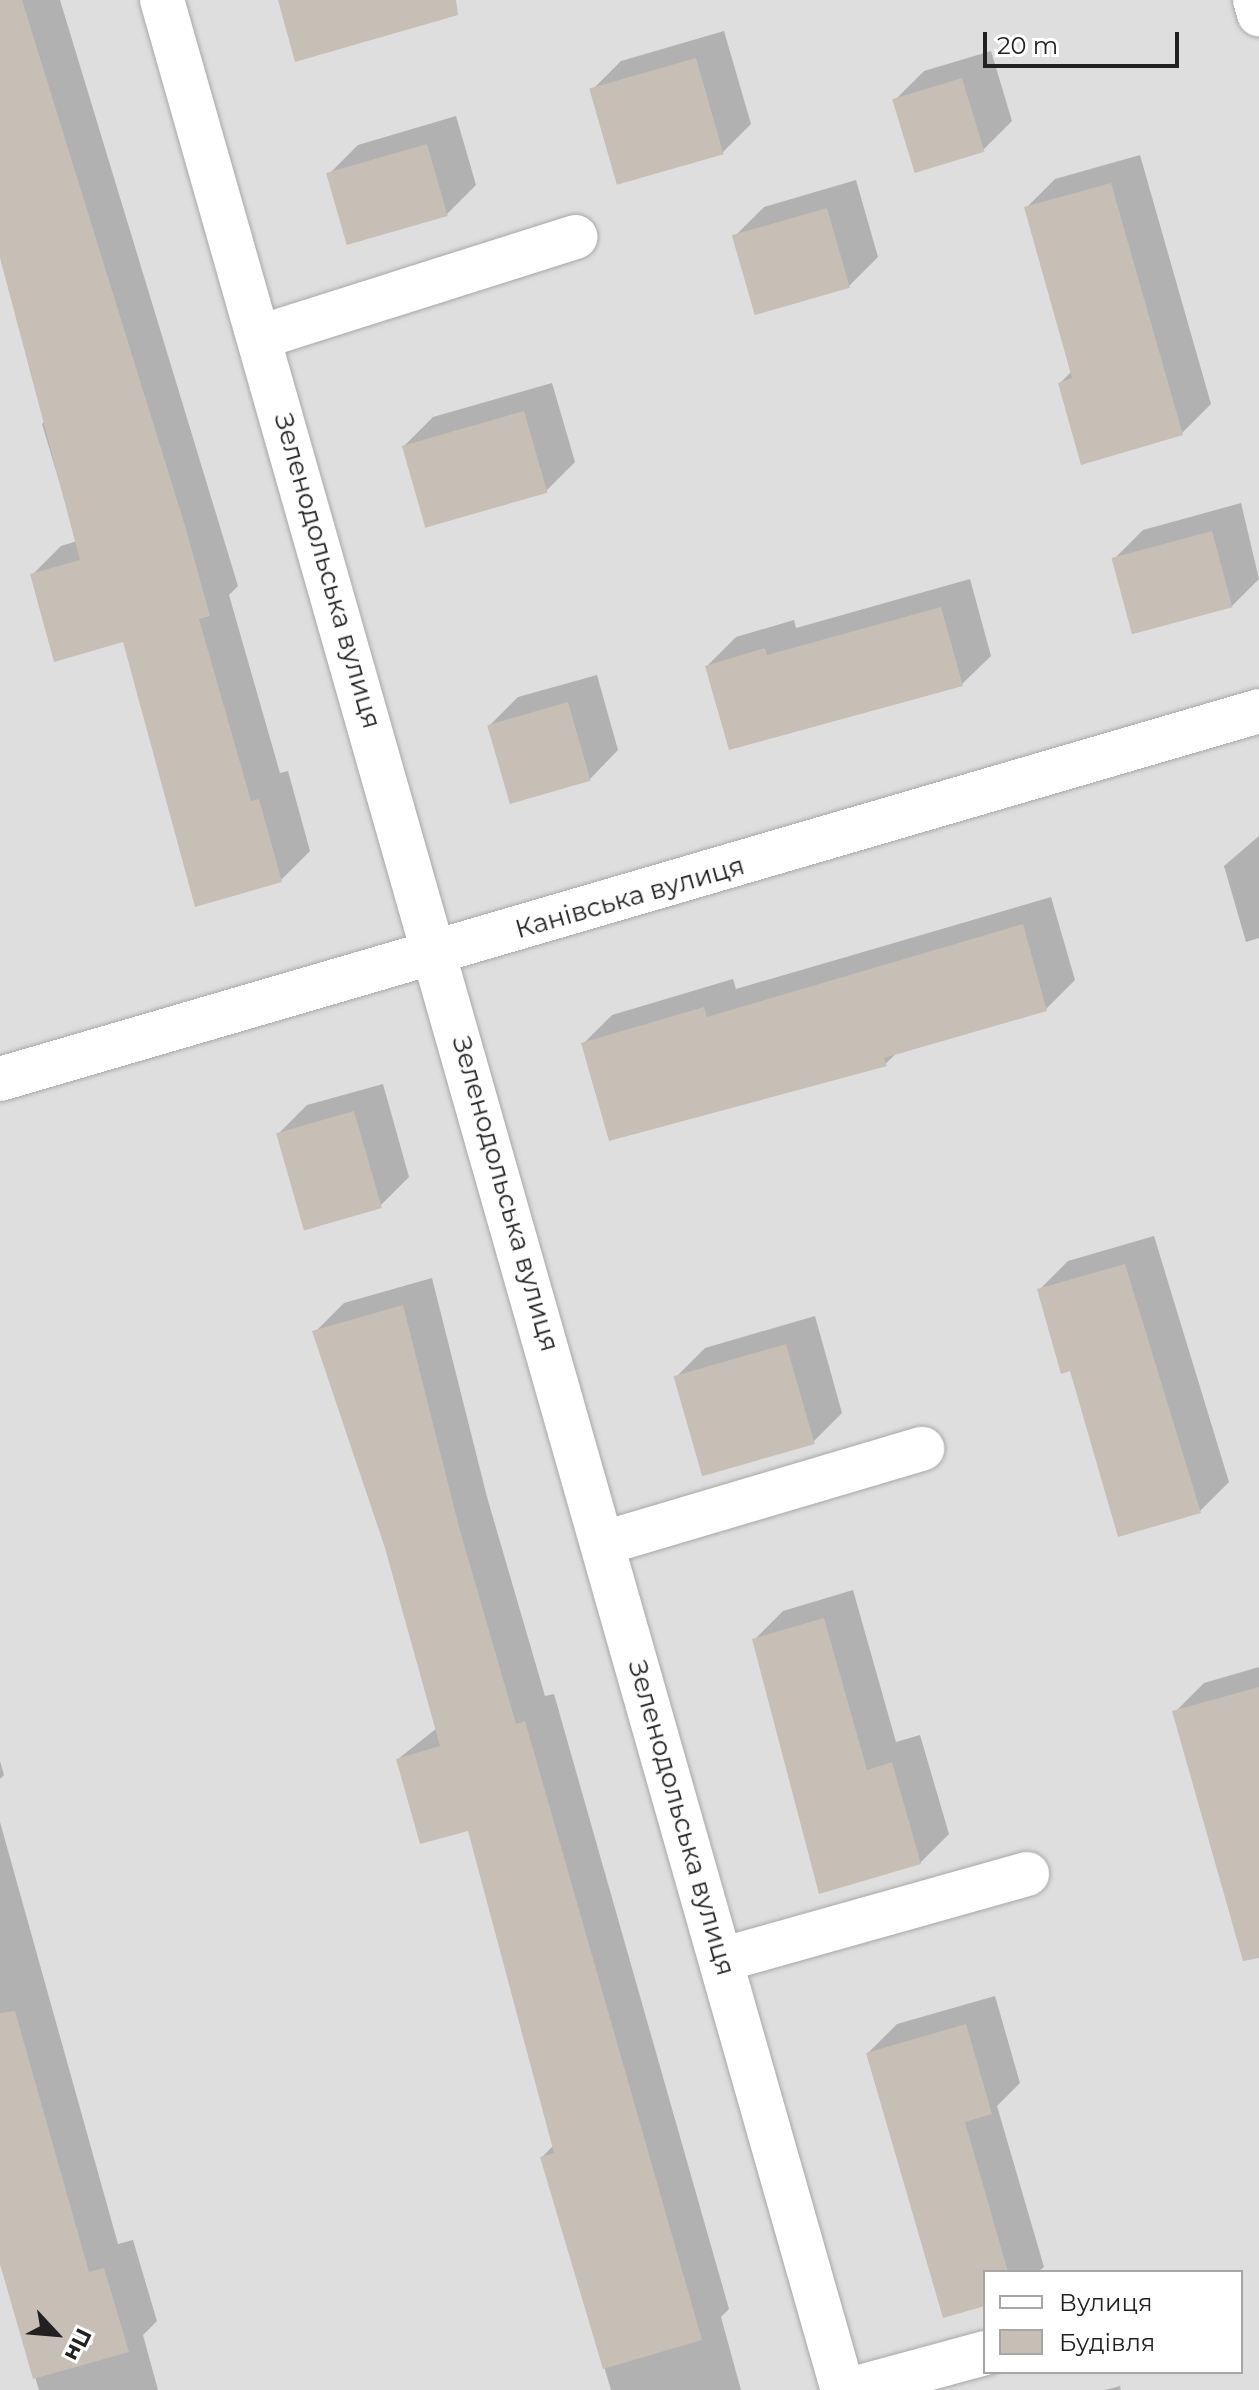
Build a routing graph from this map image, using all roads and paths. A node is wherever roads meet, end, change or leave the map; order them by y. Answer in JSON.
{"nodes":[{"id":1,"x":162,"y":0,"type":"edge"},
{"id":2,"x":1255,"y":0,"type":"edge"},
{"id":3,"x":1259,"y":14,"type":"edge"},
{"id":4,"x":576,"y":237,"type":"dead end"},
{"id":5,"x":260,"y":337,"type":"junction"},
{"id":6,"x":1259,"y":711,"type":"edge"},
{"id":7,"x":438,"y":955,"type":"junction"},
{"id":8,"x":0,"y":1079,"type":"edge"},
{"id":9,"x":922,"y":1449,"type":"dead end"},
{"id":10,"x":604,"y":1543,"type":"junction"},
{"id":11,"x":1027,"y":1874,"type":"dead end"},
{"id":12,"x":721,"y":1960,"type":"junction"},
{"id":13,"x":983,"y":2354,"type":"edge"},
{"id":14,"x":843,"y":2390,"type":"edge"},
{"id":15,"x":849,"y":2390,"type":"edge"}],
"edges":[{"from":1,"to":5,"type":"street","name":"Зеленодольська вулиця"},
{"from":2,"to":3,"type":"street"},
{"from":4,"to":5,"type":"street"},
{"from":5,"to":7,"type":"street","name":"Зеленодольська вулиця"},
{"from":6,"to":7,"type":"street","name":"Канівська вулиця"},
{"from":7,"to":8,"type":"street","name":"Канівська вулиця"},
{"from":7,"to":10,"type":"street","name":"Зеленодольська вулиця"},
{"from":9,"to":10,"type":"street"},
{"from":10,"to":12,"type":"street","name":"Зеленодольська вулиця"},
{"from":11,"to":12,"type":"street"},
{"from":12,"to":14,"type":"street","name":"Зеленодольська вулиця"},
{"from":13,"to":15,"type":"street"}]}
